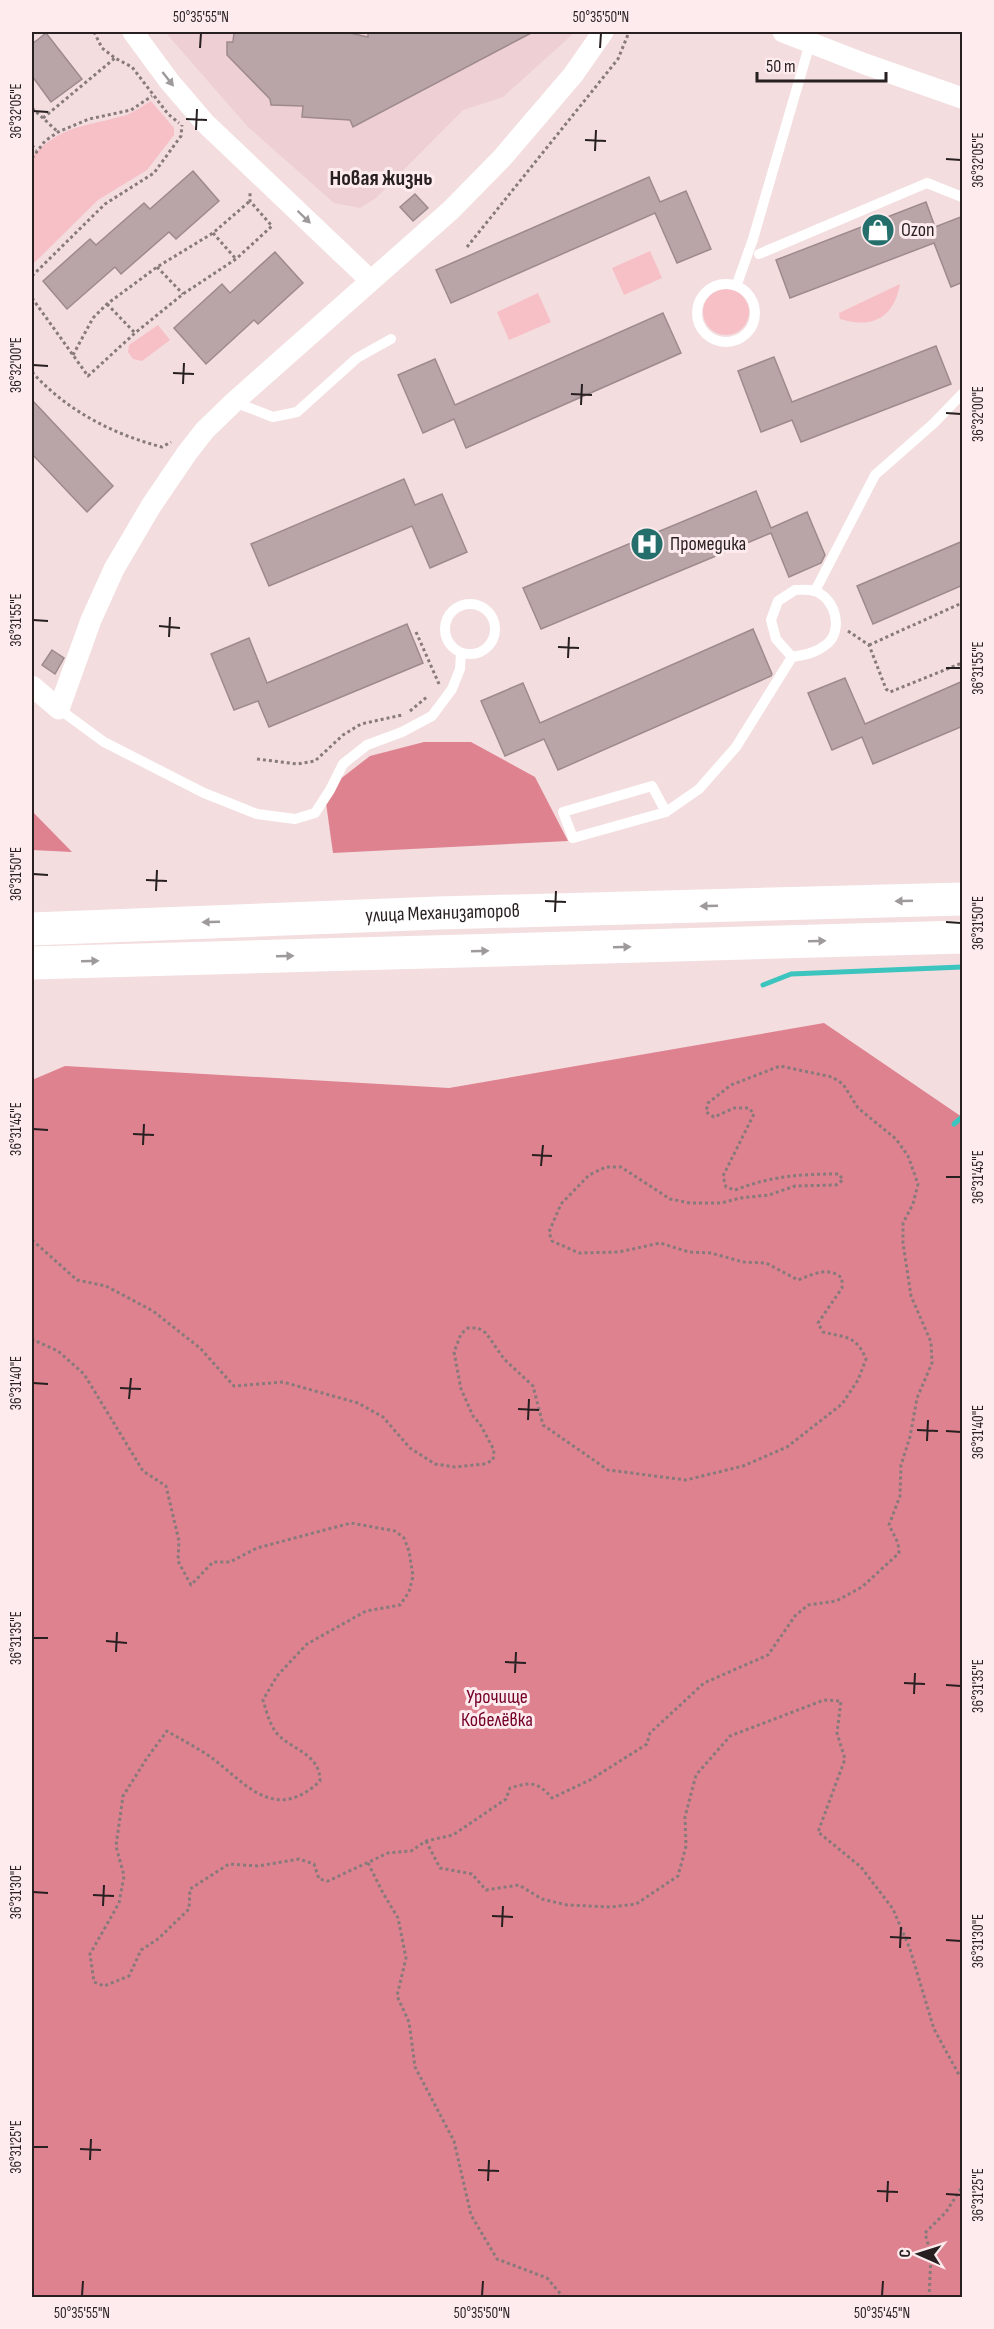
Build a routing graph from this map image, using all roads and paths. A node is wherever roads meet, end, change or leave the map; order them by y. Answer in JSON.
{"nodes":[{"id":1,"x":133,"y":32,"type":"edge"},
{"id":2,"x":603,"y":32,"type":"edge"},
{"id":3,"x":629,"y":32,"type":"edge"},
{"id":4,"x":783,"y":32,"type":"edge"},
{"id":5,"x":810,"y":44,"type":"junction"},
{"id":6,"x":115,"y":58,"type":"dead end"},
{"id":7,"x":169,"y":81,"type":"junction"},
{"id":8,"x":963,"y":98,"type":"edge"},
{"id":9,"x":32,"y":108,"type":"edge"},
{"id":10,"x":43,"y":118,"type":"junction"},
{"id":11,"x":182,"y":124,"type":"dead end"},
{"id":12,"x":58,"y":132,"type":"junction"},
{"id":13,"x":32,"y":145,"type":"edge"},
{"id":14,"x":36,"y":150,"type":"junction"},
{"id":15,"x":32,"y":158,"type":"edge"},
{"id":16,"x":963,"y":197,"type":"edge"},
{"id":17,"x":250,"y":201,"type":"dead end"},
{"id":18,"x":272,"y":226,"type":"dead end"},
{"id":19,"x":213,"y":233,"type":"junction"},
{"id":20,"x":467,"y":247,"type":"dead end"},
{"id":21,"x":759,"y":254,"type":"dead end"},
{"id":22,"x":236,"y":259,"type":"junction"},
{"id":23,"x":157,"y":267,"type":"junction"},
{"id":24,"x":32,"y":276,"type":"edge"},
{"id":25,"x":370,"y":280,"type":"junction"},
{"id":26,"x":737,"y":284,"type":"junction"},
{"id":27,"x":183,"y":294,"type":"junction"},
{"id":28,"x":32,"y":298,"type":"edge"},
{"id":29,"x":107,"y":304,"type":"junction"},
{"id":30,"x":135,"y":333,"type":"junction"},
{"id":31,"x":391,"y":339,"type":"dead end"},
{"id":32,"x":73,"y":356,"type":"junction"},
{"id":33,"x":32,"y":372,"type":"edge"},
{"id":34,"x":963,"y":393,"type":"edge"},
{"id":35,"x":234,"y":402,"type":"junction"},
{"id":36,"x":171,"y":442,"type":"dead end"},
{"id":37,"x":815,"y":591,"type":"junction"},
{"id":38,"x":963,"y":603,"type":"edge"},
{"id":39,"x":837,"y":624,"type":"junction"},
{"id":40,"x":416,"y":632,"type":"dead end"},
{"id":41,"x":869,"y":645,"type":"junction"},
{"id":42,"x":461,"y":653,"type":"junction"},
{"id":43,"x":792,"y":657,"type":"junction"},
{"id":44,"x":963,"y":663,"type":"edge"},
{"id":45,"x":32,"y":686,"type":"edge"},
{"id":46,"x":59,"y":709,"type":"junction"},
{"id":47,"x":257,"y":759,"type":"dead end"},
{"id":48,"x":666,"y":812,"type":"junction"},
{"id":49,"x":963,"y":899,"type":"edge"},
{"id":50,"x":32,"y":929,"type":"edge"},
{"id":51,"x":963,"y":937,"type":"edge"},
{"id":52,"x":32,"y":963,"type":"edge"},
{"id":53,"x":32,"y":1240,"type":"edge"},
{"id":54,"x":32,"y":1341,"type":"edge"},
{"id":55,"x":426,"y":1841,"type":"junction"},
{"id":56,"x":368,"y":1863,"type":"junction"},
{"id":57,"x":963,"y":2078,"type":"edge"},
{"id":58,"x":963,"y":2187,"type":"edge"},
{"id":59,"x":564,"y":2298,"type":"edge"},
{"id":60,"x":929,"y":2298,"type":"edge"}],
"edges":[{"from":1,"to":7,"type":"street","one_way":true},
{"from":2,"to":25,"type":"street"},
{"from":3,"to":20,"type":"path"},
{"from":4,"to":5,"type":"street"},
{"from":5,"to":8,"type":"street"},
{"from":5,"to":26,"type":"lane"},
{"from":6,"to":10,"type":"path"},
{"from":7,"to":12,"type":"path"},
{"from":7,"to":25,"type":"street","one_way":true},
{"from":9,"to":10,"type":"path"},
{"from":10,"to":12,"type":"path"},
{"from":11,"to":24,"type":"path"},
{"from":12,"to":14,"type":"path"},
{"from":13,"to":14,"type":"path"},
{"from":14,"to":15,"type":"path"},
{"from":16,"to":21,"type":"lane"},
{"from":17,"to":19,"type":"path"},
{"from":18,"to":22,"type":"path"},
{"from":19,"to":22,"type":"path"},
{"from":19,"to":23,"type":"path"},
{"from":22,"to":27,"type":"path"},
{"from":23,"to":27,"type":"path"},
{"from":23,"to":29,"type":"path"},
{"from":25,"to":35,"type":"street"},
{"from":26,"to":26,"type":"lane"},
{"from":27,"to":30,"type":"path"},
{"from":28,"to":32,"type":"path"},
{"from":29,"to":30,"type":"path"},
{"from":29,"to":32,"type":"path"},
{"from":30,"to":32,"type":"path"},
{"from":31,"to":35,"type":"lane"},
{"from":33,"to":36,"type":"path"},
{"from":34,"to":37,"type":"lane"},
{"from":35,"to":46,"type":"street"},
{"from":37,"to":39,"type":"lane"},
{"from":37,"to":43,"type":"lane"},
{"from":38,"to":41,"type":"path"},
{"from":39,"to":41,"type":"path"},
{"from":39,"to":43,"type":"lane"},
{"from":40,"to":47,"type":"path"},
{"from":41,"to":44,"type":"path"},
{"from":42,"to":42,"type":"lane"},
{"from":42,"to":46,"type":"lane"},
{"from":43,"to":48,"type":"lane"},
{"from":45,"to":46,"type":"street"},
{"from":48,"to":48,"type":"lane"},
{"from":49,"to":50,"type":"main road","name":"улица Механизаторов","one_way":true},
{"from":52,"to":51,"type":"main road","name":"улица Механизаторов","one_way":true},
{"from":53,"to":55,"type":"path"},
{"from":54,"to":56,"type":"path"},
{"from":55,"to":56,"type":"path"},
{"from":55,"to":57,"type":"path"},
{"from":56,"to":59,"type":"path"},
{"from":58,"to":60,"type":"path"}]}
